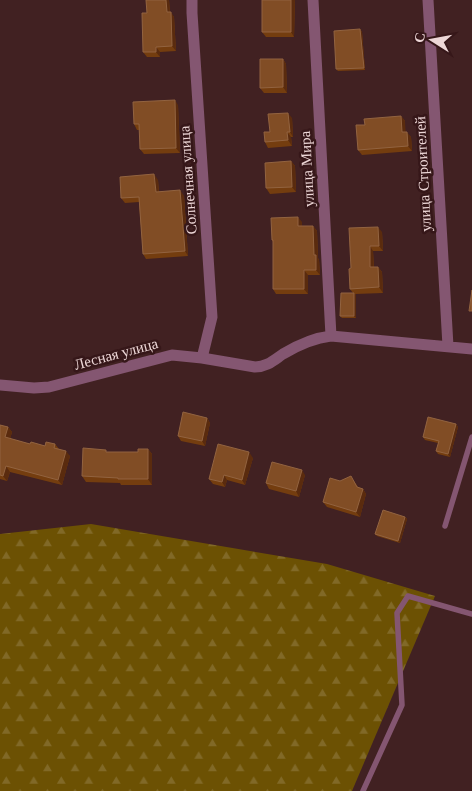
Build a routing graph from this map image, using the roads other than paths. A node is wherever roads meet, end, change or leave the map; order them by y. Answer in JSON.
{"nodes":[{"id":1,"x":192,"y":0,"type":"edge"},
{"id":2,"x":313,"y":0,"type":"edge"},
{"id":3,"x":428,"y":0,"type":"edge"},
{"id":4,"x":331,"y":336,"type":"junction"},
{"id":5,"x":448,"y":346,"type":"junction"},
{"id":6,"x":472,"y":349,"type":"edge"},
{"id":7,"x":202,"y":358,"type":"junction"},
{"id":8,"x":0,"y":386,"type":"edge"},
{"id":9,"x":472,"y":437,"type":"edge"},
{"id":10,"x":445,"y":526,"type":"dead end"},
{"id":11,"x":472,"y":614,"type":"edge"},
{"id":12,"x":363,"y":791,"type":"edge"}],
"edges":[{"from":1,"to":7,"type":"street","name":"Солнечная улица"},
{"from":2,"to":4,"type":"street","name":"улица Мира"},
{"from":3,"to":5,"type":"street","name":"улица Строителей"},
{"from":4,"to":5,"type":"street","name":"Лесная улица"},
{"from":4,"to":7,"type":"street","name":"Лесная улица"},
{"from":5,"to":6,"type":"street","name":"Лесная улица"},
{"from":7,"to":8,"type":"street","name":"Лесная улица"},
{"from":9,"to":10,"type":"lane"},
{"from":11,"to":12,"type":"lane"}]}
